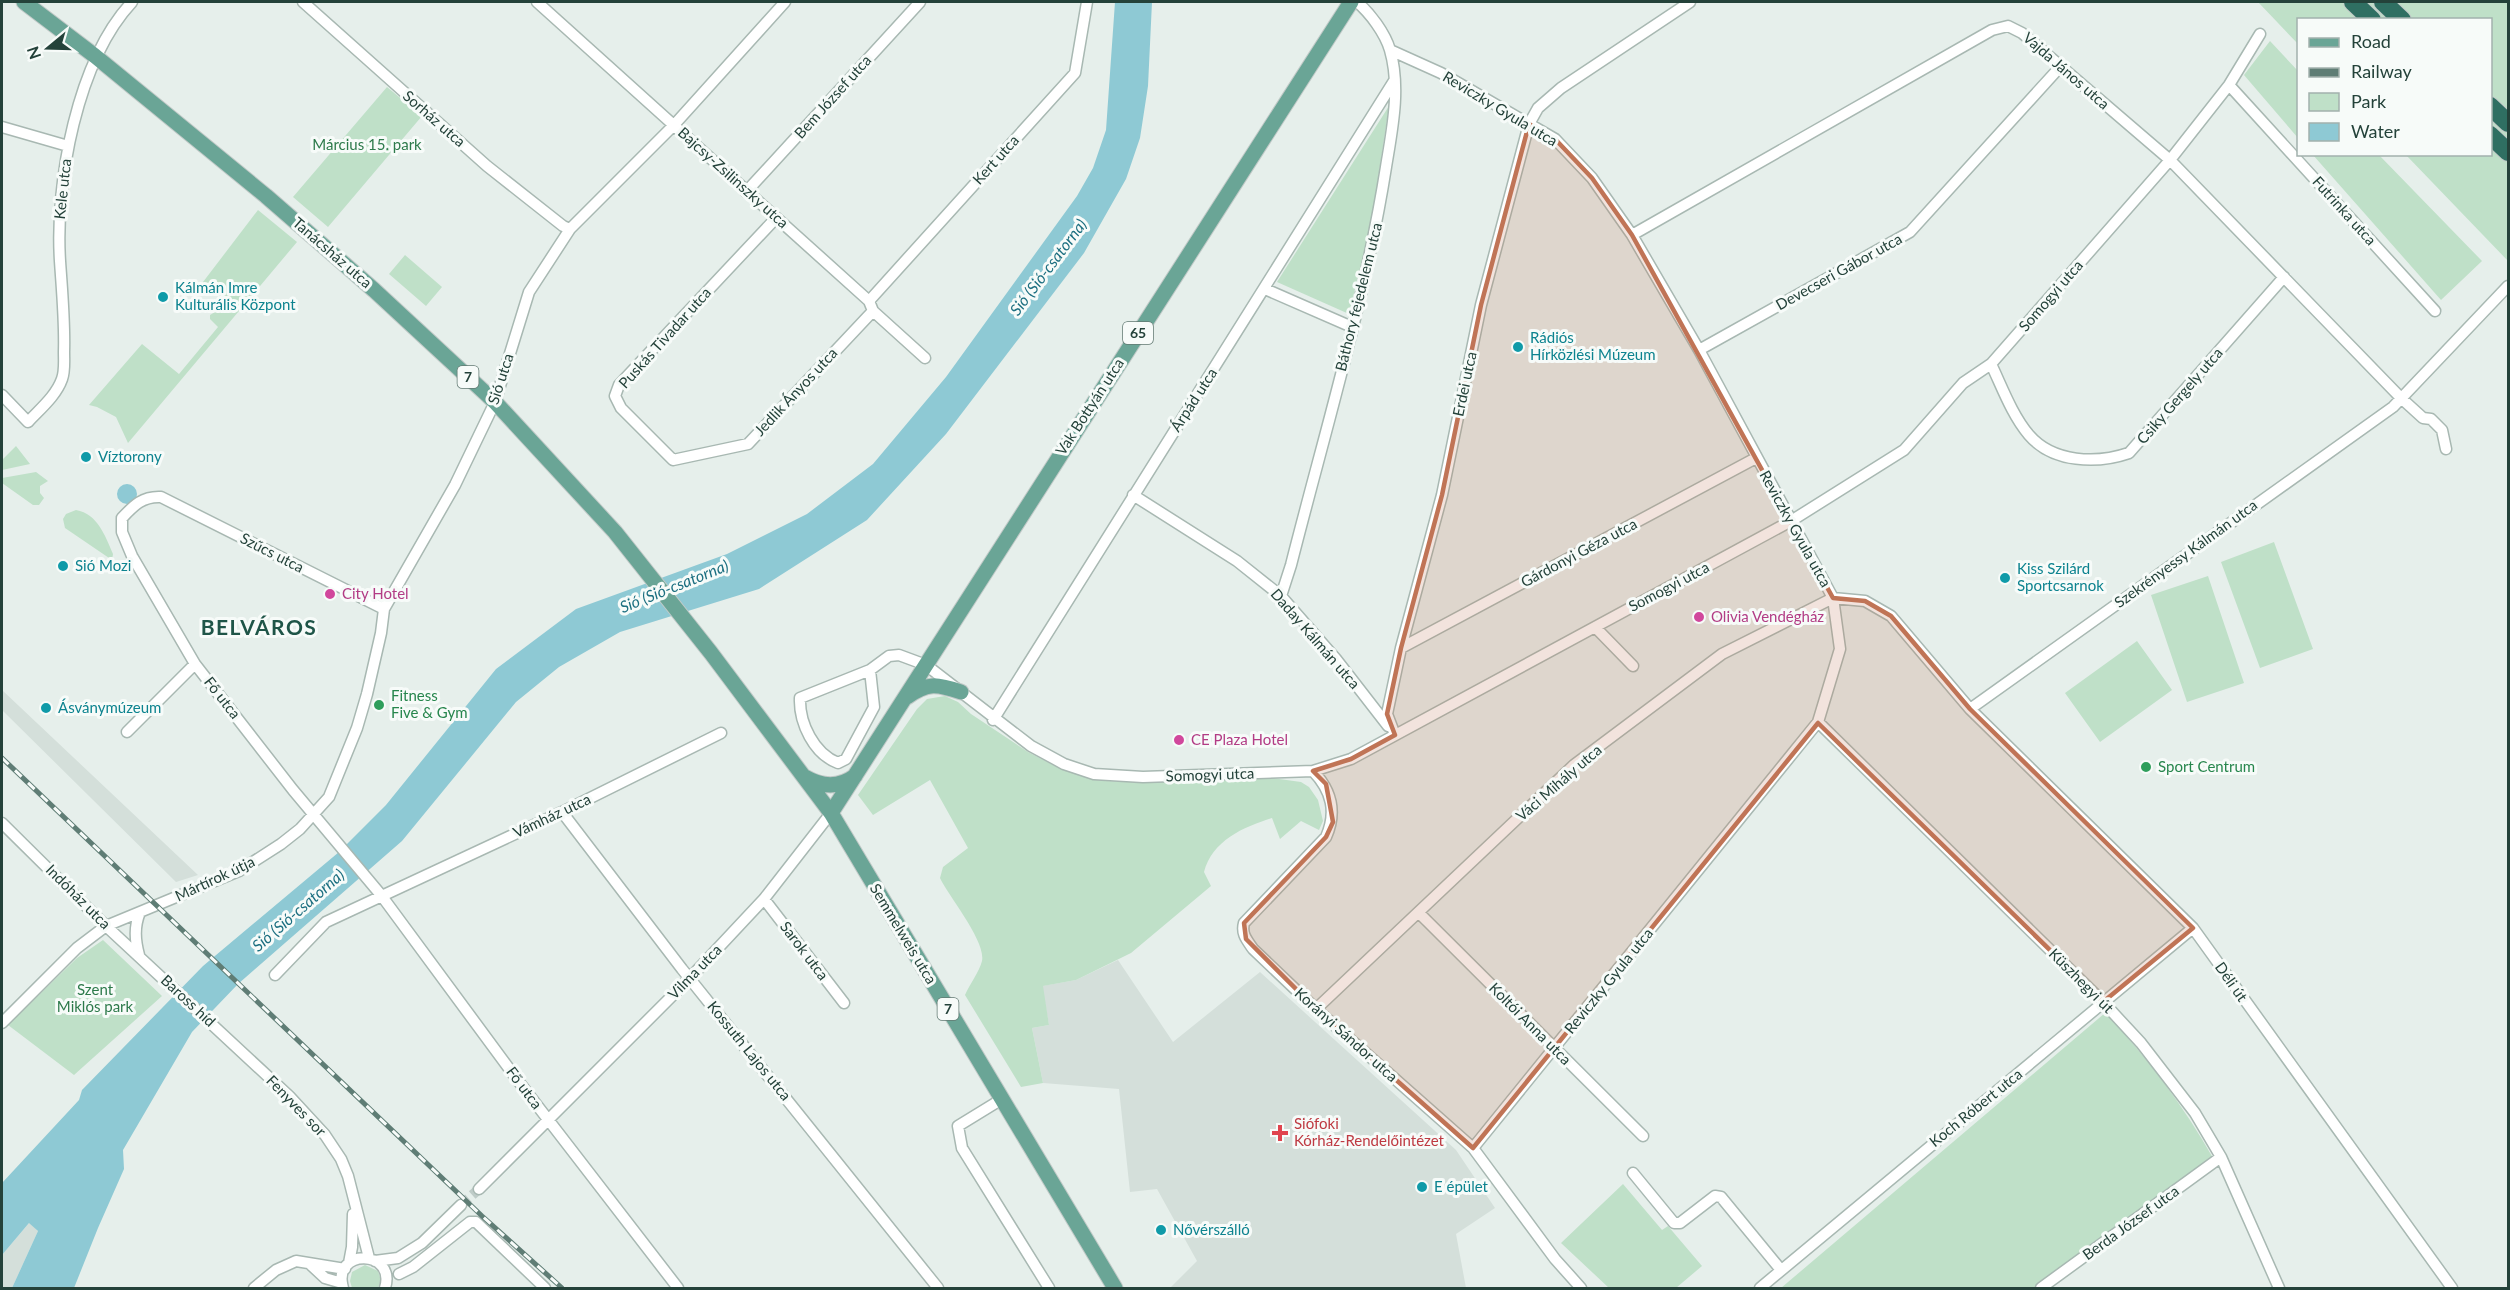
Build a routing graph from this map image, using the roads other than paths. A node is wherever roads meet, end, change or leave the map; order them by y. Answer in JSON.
{"nodes":[{"id":1,"x":24,"y":2,"type":"edge"},
{"id":2,"x":132,"y":2,"type":"edge"},
{"id":3,"x":303,"y":2,"type":"edge"},
{"id":4,"x":537,"y":2,"type":"edge"},
{"id":5,"x":785,"y":2,"type":"edge"},
{"id":6,"x":920,"y":2,"type":"edge"},
{"id":7,"x":1087,"y":2,"type":"edge"},
{"id":8,"x":1351,"y":2,"type":"edge"},
{"id":9,"x":1357,"y":2,"type":"edge"},
{"id":10,"x":1690,"y":2,"type":"edge"},
{"id":11,"x":2353,"y":2,"type":"edge"},
{"id":12,"x":2383,"y":2,"type":"edge"},
{"id":13,"x":2370,"y":18,"type":"edge"},
{"id":14,"x":2400,"y":18,"type":"edge"},
{"id":15,"x":2260,"y":34,"type":"dead end"},
{"id":16,"x":1390,"y":50,"type":"junction"},
{"id":17,"x":95,"y":56,"type":"junction"},
{"id":18,"x":2060,"y":66,"type":"junction"},
{"id":19,"x":1394,"y":81,"type":"junction"},
{"id":20,"x":2229,"y":85,"type":"junction"},
{"id":21,"x":2492,"y":108,"type":"edge"},
{"id":22,"x":2508,"y":123,"type":"edge"},
{"id":23,"x":1529,"y":124,"type":"junction"},
{"id":24,"x":675,"y":125,"type":"junction"},
{"id":25,"x":2,"y":127,"type":"edge"},
{"id":26,"x":2492,"y":137,"type":"edge"},
{"id":27,"x":68,"y":146,"type":"junction"},
{"id":28,"x":2508,"y":152,"type":"edge"},
{"id":29,"x":2170,"y":160,"type":"junction"},
{"id":30,"x":746,"y":192,"type":"junction"},
{"id":31,"x":776,"y":218,"type":"junction"},
{"id":32,"x":570,"y":229,"type":"junction"},
{"id":33,"x":1632,"y":235,"type":"junction"},
{"id":34,"x":2284,"y":277,"type":"junction"},
{"id":35,"x":2508,"y":286,"type":"edge"},
{"id":36,"x":1265,"y":289,"type":"junction"},
{"id":37,"x":871,"y":306,"type":"junction"},
{"id":38,"x":2435,"y":311,"type":"dead end"},
{"id":39,"x":1352,"y":327,"type":"junction"},
{"id":40,"x":1699,"y":350,"type":"junction"},
{"id":41,"x":925,"y":358,"type":"dead end"},
{"id":42,"x":1991,"y":364,"type":"junction"},
{"id":43,"x":2,"y":395,"type":"edge"},
{"id":44,"x":2401,"y":398,"type":"junction"},
{"id":45,"x":495,"y":402,"type":"junction"},
{"id":46,"x":2446,"y":449,"type":"dead end"},
{"id":47,"x":1756,"y":458,"type":"junction"},
{"id":48,"x":673,"y":460,"type":"joint"},
{"id":49,"x":1133,"y":495,"type":"junction"},
{"id":50,"x":161,"y":497,"type":"joint"},
{"id":51,"x":1791,"y":521,"type":"junction"},
{"id":52,"x":1281,"y":596,"type":"junction"},
{"id":53,"x":1833,"y":598,"type":"junction"},
{"id":54,"x":384,"y":609,"type":"junction"},
{"id":55,"x":1595,"y":627,"type":"junction"},
{"id":56,"x":1401,"y":648,"type":"junction"},
{"id":57,"x":711,"y":653,"type":"joint"},
{"id":58,"x":195,"y":664,"type":"junction"},
{"id":59,"x":926,"y":665,"type":"junction"},
{"id":60,"x":1633,"y":666,"type":"dead end"},
{"id":61,"x":870,"y":670,"type":"junction"},
{"id":62,"x":961,"y":692,"type":"junction"},
{"id":63,"x":904,"y":699,"type":"junction"},
{"id":64,"x":1970,"y":709,"type":"junction"},
{"id":65,"x":993,"y":720,"type":"junction"},
{"id":66,"x":1818,"y":722,"type":"junction"},
{"id":67,"x":127,"y":732,"type":"dead end"},
{"id":68,"x":721,"y":732,"type":"dead end"},
{"id":69,"x":1395,"y":735,"type":"junction"},
{"id":70,"x":1313,"y":771,"type":"junction"},
{"id":71,"x":857,"y":774,"type":"junction"},
{"id":72,"x":803,"y":776,"type":"junction"},
{"id":73,"x":562,"y":812,"type":"junction"},
{"id":74,"x":831,"y":813,"type":"junction"},
{"id":75,"x":314,"y":816,"type":"junction"},
{"id":76,"x":2,"y":823,"type":"edge"},
{"id":77,"x":381,"y":895,"type":"junction"},
{"id":78,"x":764,"y":899,"type":"junction"},
{"id":79,"x":140,"y":912,"type":"junction"},
{"id":80,"x":1419,"y":913,"type":"junction"},
{"id":81,"x":106,"y":926,"type":"junction"},
{"id":82,"x":2193,"y":928,"type":"junction"},
{"id":83,"x":140,"y":955,"type":"junction"},
{"id":84,"x":156,"y":971,"type":"joint"},
{"id":85,"x":275,"y":975,"type":"dead end"},
{"id":86,"x":690,"y":978,"type":"junction"},
{"id":87,"x":2103,"y":1002,"type":"junction"},
{"id":88,"x":844,"y":1003,"type":"dead end"},
{"id":89,"x":1316,"y":1009,"type":"junction"},
{"id":90,"x":2,"y":1023,"type":"edge"},
{"id":91,"x":221,"y":1032,"type":"joint"},
{"id":92,"x":1554,"y":1049,"type":"junction"},
{"id":93,"x":1002,"y":1099,"type":"junction"},
{"id":94,"x":549,"y":1121,"type":"junction"},
{"id":95,"x":1642,"y":1136,"type":"dead end"},
{"id":96,"x":1473,"y":1148,"type":"junction"},
{"id":97,"x":2221,"y":1158,"type":"junction"},
{"id":98,"x":1633,"y":1173,"type":"dead end"},
{"id":99,"x":479,"y":1189,"type":"tunnel mouth"},
{"id":100,"x":352,"y":1193,"type":"junction"},
{"id":101,"x":461,"y":1205,"type":"tunnel mouth"},
{"id":102,"x":422,"y":1243,"type":"junction"},
{"id":103,"x":372,"y":1259,"type":"junction"},
{"id":104,"x":311,"y":1265,"type":"junction"},
{"id":105,"x":347,"y":1266,"type":"junction"},
{"id":106,"x":1781,"y":1270,"type":"junction"},
{"id":107,"x":399,"y":1274,"type":"junction"},
{"id":108,"x":2278,"y":1285,"type":"edge"},
{"id":109,"x":343,"y":1286,"type":"edge"},
{"id":110,"x":254,"y":1288,"type":"edge"},
{"id":111,"x":385,"y":1288,"type":"edge"},
{"id":112,"x":545,"y":1288,"type":"edge"},
{"id":113,"x":678,"y":1288,"type":"edge"},
{"id":114,"x":938,"y":1288,"type":"edge"},
{"id":115,"x":1049,"y":1288,"type":"edge"},
{"id":116,"x":1115,"y":1288,"type":"edge"},
{"id":117,"x":1581,"y":1288,"type":"edge"},
{"id":118,"x":1760,"y":1288,"type":"edge"},
{"id":119,"x":2041,"y":1288,"type":"edge"},
{"id":120,"x":2267,"y":1288,"type":"edge"},
{"id":121,"x":2452,"y":1288,"type":"edge"}],
"edges":[{"from":1,"to":17,"type":"main road","name":"Tanácsház utca","number":"7"},
{"from":2,"to":17,"type":"street","name":"Kele utca"},
{"from":3,"to":32,"type":"street","name":"Sorház utca"},
{"from":4,"to":24,"type":"street","name":"Bajcsy-Zsilinszky utca"},
{"from":5,"to":24,"type":"street","name":"Sió utca"},
{"from":6,"to":30,"type":"street","name":"Bem József utca"},
{"from":7,"to":37,"type":"street","name":"Kert utca"},
{"from":8,"to":59,"type":"main road","name":"Vak Bottyán utca","number":"65"},
{"from":9,"to":16,"type":"street","name":"Báthory fejedelem utca"},
{"from":10,"to":23,"type":"street","name":"Erdei utca"},
{"from":11,"to":13,"type":"highway"},
{"from":12,"to":14,"type":"highway"},
{"from":15,"to":20,"type":"street","name":"Somogyi utca"},
{"from":16,"to":19,"type":"street","name":"Báthory fejedelem utca"},
{"from":16,"to":23,"type":"street","name":"Reviczky Gyula utca"},
{"from":17,"to":27,"type":"street","name":"Kele utca"},
{"from":17,"to":45,"type":"main road","name":"Tanácsház utca","number":"7"},
{"from":18,"to":29,"type":"street","name":"Vajda János utca"},
{"from":18,"to":33,"type":"street","name":"Vajda János utca"},
{"from":18,"to":40,"type":"street","name":"Devecseri Gábor utca"},
{"from":19,"to":36,"type":"street","name":"Árpád utca"},
{"from":19,"to":39,"type":"street","name":"Báthory fejedelem utca"},
{"from":20,"to":29,"type":"street","name":"Somogyi utca"},
{"from":20,"to":38,"type":"street","name":"Futrinka utca"},
{"from":21,"to":22,"type":"highway"},
{"from":23,"to":33,"type":"street","name":"Reviczky Gyula utca"},
{"from":23,"to":56,"type":"street","name":"Erdei utca"},
{"from":24,"to":30,"type":"street","name":"Bajcsy-Zsilinszky utca"},
{"from":24,"to":32,"type":"street","name":"Sió utca"},
{"from":25,"to":27,"type":"street"},
{"from":26,"to":28,"type":"highway"},
{"from":27,"to":43,"type":"street","name":"Kele utca"},
{"from":29,"to":34,"type":"street","name":"Vajda János utca"},
{"from":29,"to":42,"type":"street","name":"Somogyi utca"},
{"from":30,"to":31,"type":"street","name":"Bajcsy-Zsilinszky utca"},
{"from":31,"to":37,"type":"street","name":"Bajcsy-Zsilinszky utca"},
{"from":31,"to":48,"type":"street","name":"Puskás Tivadar utca"},
{"from":32,"to":45,"type":"street","name":"Sió utca"},
{"from":33,"to":40,"type":"street","name":"Reviczky Gyula utca"},
{"from":34,"to":42,"type":"street","name":"Csiky Gergely utca"},
{"from":34,"to":44,"type":"street","name":"Vajda János utca"},
{"from":35,"to":44,"type":"street","name":"Szekrényessy Kálmán utca"},
{"from":36,"to":39,"type":"street"},
{"from":36,"to":49,"type":"street","name":"Árpád utca"},
{"from":37,"to":41,"type":"street","name":"Bajcsy-Zsilinszky utca"},
{"from":37,"to":48,"type":"street","name":"Jedlik Ányos utca"},
{"from":39,"to":52,"type":"street","name":"Báthory fejedelem utca"},
{"from":40,"to":47,"type":"street","name":"Reviczky Gyula utca"},
{"from":42,"to":51,"type":"street","name":"Somogyi utca"},
{"from":44,"to":46,"type":"street","name":"Vajda János utca"},
{"from":44,"to":64,"type":"street","name":"Szekrényessy Kálmán utca"},
{"from":45,"to":54,"type":"street","name":"Sió utca"},
{"from":45,"to":57,"type":"main road","name":"Tanácsház utca","number":"7"},
{"from":47,"to":51,"type":"street","name":"Reviczky Gyula utca"},
{"from":47,"to":56,"type":"street","name":"Gárdonyi Géza utca"},
{"from":49,"to":52,"type":"street","name":"Daday Kálmán utca"},
{"from":49,"to":65,"type":"street","name":"Árpád utca"},
{"from":50,"to":54,"type":"street","name":"Szűcs utca"},
{"from":50,"to":58,"type":"street","name":"Fő utca"},
{"from":51,"to":53,"type":"street","name":"Reviczky Gyula utca"},
{"from":51,"to":55,"type":"street","name":"Somogyi utca"},
{"from":52,"to":69,"type":"street","name":"Daday Kálmán utca"},
{"from":53,"to":64,"type":"street","name":"Déli út"},
{"from":53,"to":66,"type":"street","name":"Reviczky Gyula utca"},
{"from":53,"to":80,"type":"street","name":"Váci Mihály utca"},
{"from":54,"to":75,"type":"street","name":"Sió utca"},
{"from":55,"to":60,"type":"street"},
{"from":55,"to":69,"type":"street","name":"Somogyi utca"},
{"from":56,"to":69,"type":"street","name":"Erdei utca"},
{"from":57,"to":72,"type":"main road","name":"Semmelweis utca","number":"7"},
{"from":58,"to":67,"type":"street"},
{"from":58,"to":75,"type":"street","name":"Fő utca"},
{"from":59,"to":61,"type":"street","name":"Somogyi utca"},
{"from":59,"to":62,"type":"street","name":"Somogyi utca"},
{"from":59,"to":63,"type":"main road","name":"Vak Bottyán utca","number":"65"},
{"from":61,"to":61,"type":"street","name":"Somogyi utca"},
{"from":62,"to":63,"type":"main road"},
{"from":62,"to":65,"type":"street","name":"Somogyi utca"},
{"from":63,"to":71,"type":"main road","name":"Vak Bottyán utca","number":"65"},
{"from":64,"to":82,"type":"street","name":"Déli út"},
{"from":65,"to":70,"type":"street","name":"Somogyi utca"},
{"from":66,"to":87,"type":"street","name":"Küszhegyi út"},
{"from":66,"to":92,"type":"street","name":"Reviczky Gyula utca"},
{"from":68,"to":73,"type":"street","name":"Vámház utca"},
{"from":69,"to":70,"type":"street","name":"Somogyi utca"},
{"from":70,"to":89,"type":"street","name":"Korányi Sándor utca"},
{"from":71,"to":72,"type":"main road"},
{"from":71,"to":74,"type":"main road","name":"Vak Bottyán utca","number":"65"},
{"from":72,"to":74,"type":"main road","name":"Semmelweis utca","number":"7"},
{"from":73,"to":77,"type":"street","name":"Vámház utca"},
{"from":73,"to":86,"type":"street","name":"Kossuth Lajos utca"},
{"from":74,"to":78,"type":"street","name":"Vilma utca"},
{"from":74,"to":93,"type":"main road","name":"Semmelweis utca","number":"7"},
{"from":75,"to":77,"type":"street","name":"Fő utca"},
{"from":75,"to":79,"type":"street","name":"Mártírok útja"},
{"from":76,"to":81,"type":"street","name":"Indóház utca"},
{"from":77,"to":85,"type":"street","name":"Vámház utca"},
{"from":77,"to":94,"type":"street","name":"Fő utca"},
{"from":78,"to":86,"type":"street","name":"Vilma utca"},
{"from":78,"to":88,"type":"street","name":"Sarok utca"},
{"from":79,"to":81,"type":"street","name":"Mártírok útja"},
{"from":79,"to":83,"type":"street"},
{"from":80,"to":89,"type":"street","name":"Váci Mihály utca"},
{"from":80,"to":92,"type":"street","name":"Koltói Anna utca"},
{"from":81,"to":83,"type":"street","name":"Indóház utca"},
{"from":81,"to":90,"type":"street","name":"Mártírok útja"},
{"from":82,"to":87,"type":"street","name":"Koch Róbert utca"},
{"from":82,"to":121,"type":"street","name":"Déli út"},
{"from":83,"to":84,"type":"street","name":"Indóház utca"},
{"from":84,"to":91,"type":"street","name":"Baross híd"},
{"from":86,"to":94,"type":"street","name":"Vilma utca"},
{"from":86,"to":114,"type":"street","name":"Kossuth Lajos utca"},
{"from":87,"to":97,"type":"street","name":"Küszhegyi út"},
{"from":87,"to":106,"type":"street","name":"Koch Róbert utca"},
{"from":89,"to":96,"type":"street","name":"Korányi Sándor utca"},
{"from":91,"to":100,"type":"street","name":"Fenyves sor"},
{"from":92,"to":95,"type":"street","name":"Koltói Anna utca"},
{"from":92,"to":96,"type":"street","name":"Reviczky Gyula utca"},
{"from":93,"to":115,"type":"street"},
{"from":93,"to":116,"type":"main road","name":"Semmelweis utca","number":"7"},
{"from":94,"to":99,"type":"street","name":"Vilma utca"},
{"from":94,"to":113,"type":"street","name":"Fő utca"},
{"from":96,"to":117,"type":"street","name":"Korányi Sándor utca"},
{"from":97,"to":108,"type":"street","name":"Küszhegyi út"},
{"from":97,"to":119,"type":"street","name":"Berda József utca"},
{"from":98,"to":106,"type":"street"},
{"from":100,"to":103,"type":"street","name":"Fenyves sor"},
{"from":100,"to":105,"type":"street","name":"Fenyves sor"},
{"from":101,"to":102,"type":"street"},
{"from":102,"to":103,"type":"street"},
{"from":102,"to":107,"type":"street"},
{"from":103,"to":105,"type":"street"},
{"from":103,"to":111,"type":"street","name":"Fenyves sor"},
{"from":104,"to":105,"type":"street"},
{"from":104,"to":109,"type":"street"},
{"from":104,"to":110,"type":"street"},
{"from":105,"to":109,"type":"street","name":"Fenyves sor"},
{"from":106,"to":118,"type":"street","name":"Koch Róbert utca"},
{"from":107,"to":111,"type":"street"},
{"from":107,"to":112,"type":"street"},
{"from":108,"to":120,"type":"street"}]}
